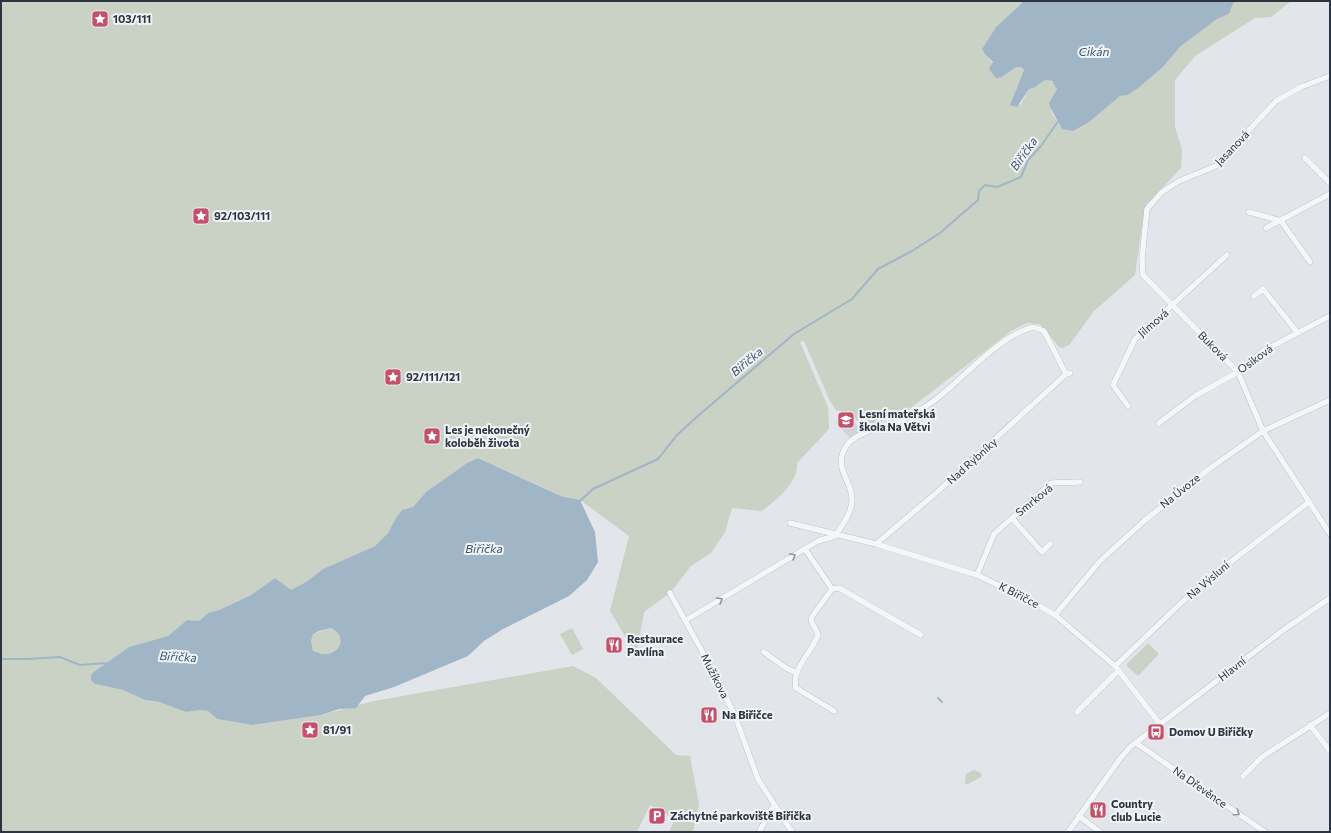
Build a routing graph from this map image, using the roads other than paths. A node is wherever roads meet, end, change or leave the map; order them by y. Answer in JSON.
{"nodes":[{"id":1,"x":1330,"y":76,"type":"edge"},
{"id":2,"x":1305,"y":158,"type":"dead end"},
{"id":3,"x":1330,"y":183,"type":"edge"},
{"id":4,"x":1330,"y":194,"type":"edge"},
{"id":5,"x":1249,"y":212,"type":"dead end"},
{"id":6,"x":1281,"y":221,"type":"junction"},
{"id":7,"x":1266,"y":228,"type":"dead end"},
{"id":8,"x":1227,"y":255,"type":"dead end"},
{"id":9,"x":1310,"y":262,"type":"dead end"},
{"id":10,"x":1143,"y":274,"type":"joint"},
{"id":11,"x":1254,"y":296,"type":"dead end"},
{"id":12,"x":1172,"y":306,"type":"junction"},
{"id":13,"x":1330,"y":316,"type":"edge"},
{"id":14,"x":1297,"y":332,"type":"junction"},
{"id":15,"x":1238,"y":372,"type":"junction"},
{"id":16,"x":1330,"y":400,"type":"edge"},
{"id":17,"x":1128,"y":406,"type":"dead end"},
{"id":18,"x":1158,"y":423,"type":"dead end"},
{"id":19,"x":1263,"y":431,"type":"junction"},
{"id":20,"x":1080,"y":482,"type":"dead end"},
{"id":21,"x":1309,"y":502,"type":"junction"},
{"id":22,"x":1012,"y":518,"type":"junction"},
{"id":23,"x":790,"y":523,"type":"dead end"},
{"id":24,"x":1330,"y":534,"type":"edge"},
{"id":25,"x":835,"y":536,"type":"junction"},
{"id":26,"x":876,"y":544,"type":"junction"},
{"id":27,"x":1050,"y":544,"type":"dead end"},
{"id":28,"x":805,"y":549,"type":"junction"},
{"id":29,"x":977,"y":575,"type":"junction"},
{"id":30,"x":832,"y":589,"type":"junction"},
{"id":31,"x":670,"y":593,"type":"dead end"},
{"id":32,"x":1330,"y":598,"type":"edge"},
{"id":33,"x":1056,"y":615,"type":"junction"},
{"id":34,"x":686,"y":620,"type":"junction"},
{"id":35,"x":921,"y":635,"type":"dead end"},
{"id":36,"x":764,"y":652,"type":"dead end"},
{"id":37,"x":1117,"y":668,"type":"junction"},
{"id":38,"x":796,"y":673,"type":"junction"},
{"id":39,"x":834,"y":711,"type":"dead end"},
{"id":40,"x":1077,"y":712,"type":"dead end"},
{"id":41,"x":1330,"y":713,"type":"edge"},
{"id":42,"x":1160,"y":724,"type":"junction"},
{"id":43,"x":1310,"y":725,"type":"junction"},
{"id":44,"x":1136,"y":743,"type":"junction"},
{"id":45,"x":1330,"y":751,"type":"edge"},
{"id":46,"x":1243,"y":776,"type":"dead end"},
{"id":47,"x":774,"y":805,"type":"junction"},
{"id":48,"x":1079,"y":816,"type":"junction"},
{"id":49,"x":759,"y":832,"type":"edge"},
{"id":50,"x":792,"y":832,"type":"edge"},
{"id":51,"x":1068,"y":832,"type":"edge"},
{"id":52,"x":1100,"y":832,"type":"edge"},
{"id":53,"x":1265,"y":832,"type":"edge"}],
"edges":[{"from":1,"to":10,"type":"street","name":"Jasanová"},
{"from":2,"to":3,"type":"street"},
{"from":4,"to":6,"type":"street"},
{"from":5,"to":6,"type":"street"},
{"from":6,"to":7,"type":"street"},
{"from":6,"to":9,"type":"street"},
{"from":8,"to":12,"type":"street","name":"Jilmová"},
{"from":10,"to":12,"type":"street","name":"Buková"},
{"from":11,"to":14,"type":"street"},
{"from":12,"to":15,"type":"street","name":"Buková"},
{"from":12,"to":17,"type":"street","name":"Jilmová"},
{"from":13,"to":14,"type":"street","name":"Osiková"},
{"from":14,"to":15,"type":"street","name":"Osiková"},
{"from":15,"to":18,"type":"street","name":"Osiková"},
{"from":15,"to":19,"type":"street","name":"Buková"},
{"from":16,"to":19,"type":"street","name":"Na Úvoze"},
{"from":19,"to":21,"type":"street","name":"Buková"},
{"from":19,"to":33,"type":"street","name":"Na Úvoze"},
{"from":20,"to":22,"type":"street","name":"Smrková"},
{"from":21,"to":24,"type":"street","name":"Buková"},
{"from":21,"to":37,"type":"street","name":"Na Výsluní"},
{"from":22,"to":27,"type":"street","name":"Smrková"},
{"from":22,"to":29,"type":"street","name":"Smrková"},
{"from":23,"to":25,"type":"street","name":"K Biřičce"},
{"from":25,"to":26,"type":"street","name":"K Biřičce"},
{"from":25,"to":26,"type":"street","name":"Nad Rybníky"},
{"from":25,"to":28,"type":"street"},
{"from":26,"to":29,"type":"street","name":"K Biřičce"},
{"from":28,"to":30,"type":"street"},
{"from":34,"to":28,"type":"street","one_way":true},
{"from":29,"to":33,"type":"street","name":"K Biřičce"},
{"from":30,"to":35,"type":"street"},
{"from":30,"to":38,"type":"street"},
{"from":31,"to":34,"type":"street","name":"Mužíkova"},
{"from":32,"to":42,"type":"street","name":"Hlavní"},
{"from":33,"to":37,"type":"street","name":"K Biřičce"},
{"from":34,"to":47,"type":"street","name":"Mužíkova"},
{"from":36,"to":38,"type":"street"},
{"from":37,"to":40,"type":"street","name":"Na Výsluní"},
{"from":37,"to":42,"type":"street","name":"K Biřičce"},
{"from":38,"to":39,"type":"street"},
{"from":41,"to":43,"type":"street"},
{"from":42,"to":44,"type":"street","name":"Hlavní"},
{"from":43,"to":45,"type":"street"},
{"from":43,"to":46,"type":"street"},
{"from":44,"to":48,"type":"street","name":"Hlavní"},
{"from":44,"to":53,"type":"street","name":"Na Dřevěnce","one_way":true},
{"from":47,"to":49,"type":"street"},
{"from":47,"to":50,"type":"street","name":"Mužíkova"},
{"from":48,"to":51,"type":"street","name":"Hlavní"},
{"from":48,"to":52,"type":"street"}]}
